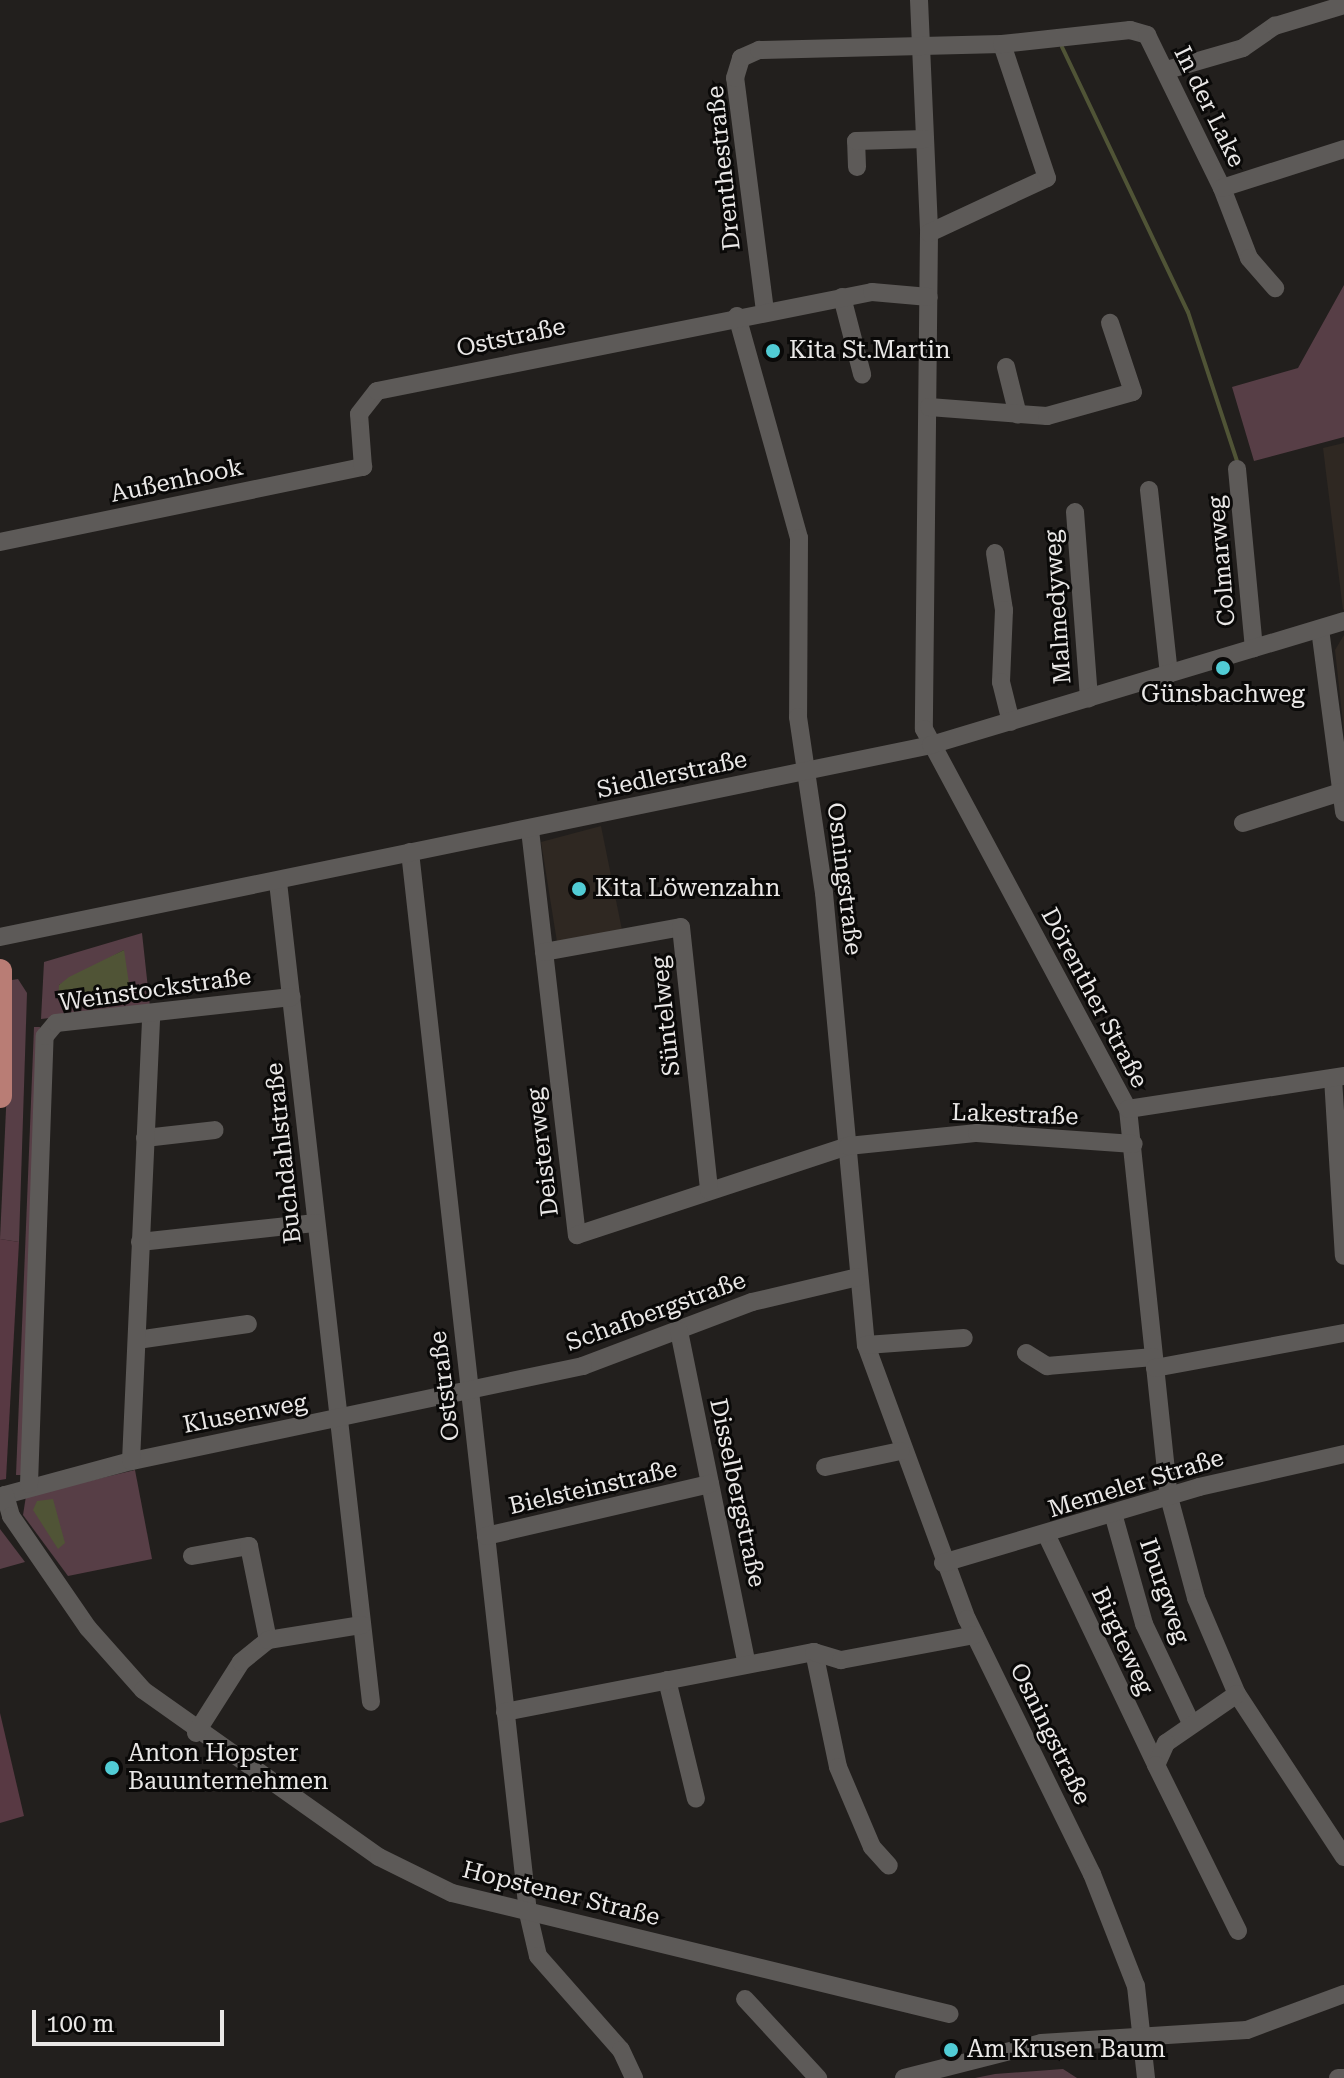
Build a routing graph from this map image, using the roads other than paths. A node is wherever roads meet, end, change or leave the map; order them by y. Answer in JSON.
{"nodes":[{"id":1,"x":919,"y":0,"type":"edge"},
{"id":2,"x":1344,"y":5,"type":"edge"},
{"id":3,"x":921,"y":44,"type":"junction"},
{"id":4,"x":1002,"y":44,"type":"junction"},
{"id":5,"x":1167,"y":70,"type":"junction"},
{"id":6,"x":925,"y":139,"type":"junction"},
{"id":7,"x":1344,"y":149,"type":"edge"},
{"id":8,"x":857,"y":167,"type":"dead end"},
{"id":9,"x":1222,"y":188,"type":"junction"},
{"id":10,"x":929,"y":233,"type":"junction"},
{"id":11,"x":1275,"y":288,"type":"dead end"},
{"id":12,"x":842,"y":297,"type":"junction"},
{"id":13,"x":929,"y":297,"type":"junction"},
{"id":14,"x":765,"y":311,"type":"junction"},
{"id":15,"x":737,"y":316,"type":"junction"},
{"id":16,"x":1110,"y":323,"type":"dead end"},
{"id":17,"x":1006,"y":367,"type":"dead end"},
{"id":18,"x":862,"y":374,"type":"dead end"},
{"id":19,"x":929,"y":407,"type":"junction"},
{"id":20,"x":1018,"y":415,"type":"junction"},
{"id":21,"x":363,"y":467,"type":"joint"},
{"id":22,"x":1237,"y":469,"type":"dead end"},
{"id":23,"x":1149,"y":490,"type":"dead end"},
{"id":24,"x":1075,"y":512,"type":"dead end"},
{"id":25,"x":0,"y":542,"type":"edge"},
{"id":26,"x":995,"y":553,"type":"dead end"},
{"id":27,"x":1344,"y":621,"type":"edge"},
{"id":28,"x":1320,"y":629,"type":"junction"},
{"id":29,"x":1254,"y":648,"type":"junction"},
{"id":30,"x":1169,"y":674,"type":"junction"},
{"id":31,"x":1089,"y":698,"type":"junction"},
{"id":32,"x":1011,"y":722,"type":"junction"},
{"id":33,"x":931,"y":745,"type":"junction"},
{"id":34,"x":806,"y":773,"type":"junction"},
{"id":35,"x":1341,"y":792,"type":"junction"},
{"id":36,"x":1344,"y":812,"type":"edge"},
{"id":37,"x":1243,"y":823,"type":"dead end"},
{"id":38,"x":530,"y":830,"type":"junction"},
{"id":39,"x":410,"y":852,"type":"junction"},
{"id":40,"x":278,"y":882,"type":"junction"},
{"id":41,"x":0,"y":937,"type":"edge"},
{"id":42,"x":544,"y":952,"type":"junction"},
{"id":43,"x":0,"y":971,"type":"edge"},
{"id":44,"x":292,"y":997,"type":"junction"},
{"id":45,"x":151,"y":1013,"type":"junction"},
{"id":46,"x":1339,"y":1077,"type":"edge"},
{"id":47,"x":0,"y":1096,"type":"edge"},
{"id":48,"x":1128,"y":1109,"type":"junction"},
{"id":49,"x":215,"y":1130,"type":"dead end"},
{"id":50,"x":145,"y":1138,"type":"junction"},
{"id":51,"x":1134,"y":1144,"type":"junction"},
{"id":52,"x":848,"y":1146,"type":"junction"},
{"id":53,"x":709,"y":1191,"type":"junction"},
{"id":54,"x":316,"y":1223,"type":"junction"},
{"id":55,"x":140,"y":1242,"type":"junction"},
{"id":56,"x":1344,"y":1256,"type":"edge"},
{"id":57,"x":858,"y":1277,"type":"junction"},
{"id":58,"x":248,"y":1324,"type":"dead end"},
{"id":59,"x":679,"y":1331,"type":"junction"},
{"id":60,"x":1344,"y":1333,"type":"edge"},
{"id":61,"x":964,"y":1338,"type":"dead end"},
{"id":62,"x":137,"y":1340,"type":"junction"},
{"id":63,"x":866,"y":1345,"type":"junction"},
{"id":64,"x":1026,"y":1353,"type":"dead end"},
{"id":65,"x":1155,"y":1363,"type":"junction"},
{"id":66,"x":470,"y":1392,"type":"junction"},
{"id":67,"x":338,"y":1420,"type":"junction"},
{"id":68,"x":900,"y":1451,"type":"junction"},
{"id":69,"x":1344,"y":1454,"type":"edge"},
{"id":70,"x":131,"y":1461,"type":"junction"},
{"id":71,"x":825,"y":1467,"type":"dead end"},
{"id":72,"x":29,"y":1484,"type":"junction"},
{"id":73,"x":710,"y":1484,"type":"junction"},
{"id":74,"x":1169,"y":1497,"type":"junction"},
{"id":75,"x":1114,"y":1517,"type":"junction"},
{"id":76,"x":486,"y":1536,"type":"junction"},
{"id":77,"x":1047,"y":1536,"type":"junction"},
{"id":78,"x":192,"y":1556,"type":"dead end"},
{"id":79,"x":943,"y":1563,"type":"junction"},
{"id":80,"x":362,"y":1625,"type":"junction"},
{"id":81,"x":975,"y":1635,"type":"junction"},
{"id":82,"x":268,"y":1640,"type":"junction"},
{"id":83,"x":814,"y":1652,"type":"junction"},
{"id":84,"x":747,"y":1664,"type":"junction"},
{"id":85,"x":667,"y":1680,"type":"junction"},
{"id":86,"x":1237,"y":1694,"type":"junction"},
{"id":87,"x":371,"y":1702,"type":"dead end"},
{"id":88,"x":505,"y":1712,"type":"junction"},
{"id":89,"x":1191,"y":1723,"type":"junction"},
{"id":90,"x":196,"y":1733,"type":"junction"},
{"id":91,"x":1156,"y":1765,"type":"junction"},
{"id":92,"x":696,"y":1799,"type":"dead end"},
{"id":93,"x":1344,"y":1857,"type":"edge"},
{"id":94,"x":889,"y":1866,"type":"dead end"},
{"id":95,"x":528,"y":1913,"type":"junction"},
{"id":96,"x":1238,"y":1931,"type":"dead end"},
{"id":97,"x":1344,"y":1994,"type":"edge"},
{"id":98,"x":745,"y":1999,"type":"dead end"},
{"id":99,"x":950,"y":2014,"type":"dead end"},
{"id":100,"x":1142,"y":2041,"type":"junction"},
{"id":101,"x":634,"y":2078,"type":"edge"},
{"id":102,"x":818,"y":2078,"type":"edge"},
{"id":103,"x":904,"y":2078,"type":"edge"},
{"id":104,"x":1146,"y":2078,"type":"edge"},
{"id":105,"x":1338,"y":2078,"type":"edge"},
{"id":106,"x":1344,"y":2078,"type":"edge"}],
"edges":[{"from":1,"to":3,"type":"street","name":"Dörenther Straße"},
{"from":2,"to":5,"type":"street"},
{"from":3,"to":4,"type":"street","name":"In der Lake"},
{"from":3,"to":6,"type":"street","name":"Dörenther Straße"},
{"from":3,"to":14,"type":"street","name":"Drenthestraße"},
{"from":4,"to":5,"type":"street","name":"In der Lake"},
{"from":4,"to":10,"type":"street"},
{"from":5,"to":9,"type":"street","name":"In der Lake"},
{"from":6,"to":8,"type":"street"},
{"from":6,"to":10,"type":"street","name":"Dörenther Straße"},
{"from":7,"to":9,"type":"street","name":"In der Lake"},
{"from":9,"to":11,"type":"street","name":"In der Lake"},
{"from":10,"to":13,"type":"street","name":"Dörenther Straße"},
{"from":12,"to":13,"type":"street"},
{"from":12,"to":14,"type":"street"},
{"from":12,"to":18,"type":"street"},
{"from":13,"to":19,"type":"street","name":"Dörenther Straße"},
{"from":14,"to":15,"type":"street"},
{"from":15,"to":21,"type":"street","name":"Oststraße"},
{"from":15,"to":34,"type":"street","name":"Osningstraße"},
{"from":16,"to":20,"type":"street"},
{"from":17,"to":20,"type":"street"},
{"from":19,"to":20,"type":"street"},
{"from":19,"to":33,"type":"street","name":"Dörenther Straße"},
{"from":21,"to":25,"type":"street","name":"Außenhook"},
{"from":22,"to":29,"type":"street","name":"Colmarweg"},
{"from":23,"to":30,"type":"street"},
{"from":24,"to":31,"type":"street","name":"Malmedyweg"},
{"from":26,"to":32,"type":"street"},
{"from":27,"to":28,"type":"street","name":"Siedlerstraße"},
{"from":28,"to":29,"type":"street","name":"Siedlerstraße"},
{"from":28,"to":35,"type":"street"},
{"from":29,"to":30,"type":"street","name":"Siedlerstraße"},
{"from":30,"to":31,"type":"street","name":"Siedlerstraße"},
{"from":31,"to":32,"type":"street","name":"Siedlerstraße"},
{"from":32,"to":33,"type":"street","name":"Siedlerstraße"},
{"from":33,"to":34,"type":"street","name":"Siedlerstraße"},
{"from":33,"to":48,"type":"street","name":"Dörenther Straße"},
{"from":34,"to":38,"type":"street","name":"Siedlerstraße"},
{"from":34,"to":52,"type":"street","name":"Osningstraße"},
{"from":35,"to":36,"type":"street"},
{"from":35,"to":37,"type":"street"},
{"from":38,"to":39,"type":"street","name":"Siedlerstraße"},
{"from":38,"to":42,"type":"street","name":"Deisterweg"},
{"from":39,"to":40,"type":"street","name":"Siedlerstraße"},
{"from":39,"to":66,"type":"street","name":"Oststraße"},
{"from":40,"to":41,"type":"street","name":"Siedlerstraße"},
{"from":40,"to":44,"type":"street","name":"Buchdahlstraße"},
{"from":42,"to":53,"type":"street","name":"Süntelweg"},
{"from":42,"to":53,"type":"street","name":"Deisterweg"},
{"from":43,"to":47,"type":"main road"},
{"from":44,"to":45,"type":"street","name":"Weinstockstraße"},
{"from":44,"to":54,"type":"street","name":"Buchdahlstraße"},
{"from":45,"to":50,"type":"street"},
{"from":45,"to":72,"type":"street","name":"Weinstockstraße"},
{"from":46,"to":48,"type":"street"},
{"from":46,"to":56,"type":"street"},
{"from":48,"to":51,"type":"street","name":"Dörenther Straße"},
{"from":49,"to":50,"type":"street"},
{"from":50,"to":55,"type":"street"},
{"from":51,"to":52,"type":"street","name":"Lakestraße"},
{"from":51,"to":65,"type":"street","name":"Dörenther Straße"},
{"from":52,"to":53,"type":"street","name":"Deisterweg"},
{"from":52,"to":57,"type":"street","name":"Osningstraße"},
{"from":54,"to":55,"type":"street"},
{"from":54,"to":67,"type":"street","name":"Buchdahlstraße"},
{"from":55,"to":62,"type":"street"},
{"from":57,"to":59,"type":"street","name":"Schafbergstraße"},
{"from":57,"to":63,"type":"street","name":"Osningstraße"},
{"from":58,"to":62,"type":"street"},
{"from":59,"to":66,"type":"street","name":"Schafbergstraße"},
{"from":59,"to":73,"type":"street","name":"Disselbergstraße"},
{"from":60,"to":65,"type":"street"},
{"from":61,"to":63,"type":"street"},
{"from":62,"to":70,"type":"street"},
{"from":63,"to":68,"type":"street","name":"Osningstraße"},
{"from":64,"to":65,"type":"street"},
{"from":65,"to":74,"type":"street","name":"Dörenther Straße"},
{"from":66,"to":67,"type":"street","name":"Klusenweg"},
{"from":66,"to":76,"type":"street","name":"Oststraße"},
{"from":67,"to":70,"type":"street","name":"Klusenweg"},
{"from":67,"to":80,"type":"street","name":"Buchdahlstraße"},
{"from":68,"to":71,"type":"street"},
{"from":68,"to":79,"type":"street","name":"Osningstraße"},
{"from":69,"to":74,"type":"street","name":"Memeler Straße"},
{"from":70,"to":72,"type":"street","name":"Klusenweg"},
{"from":72,"to":90,"type":"street","name":"Hopstener Straße"},
{"from":73,"to":76,"type":"street","name":"Bielsteinstraße"},
{"from":73,"to":84,"type":"street","name":"Disselbergstraße"},
{"from":74,"to":75,"type":"street","name":"Memeler Straße"},
{"from":74,"to":86,"type":"street","name":"Dörenther Straße"},
{"from":75,"to":77,"type":"street","name":"Memeler Straße"},
{"from":75,"to":89,"type":"street","name":"Iburgweg"},
{"from":76,"to":88,"type":"street","name":"Oststraße"},
{"from":77,"to":79,"type":"street","name":"Memeler Straße"},
{"from":77,"to":91,"type":"street","name":"Birgteweg"},
{"from":78,"to":82,"type":"street"},
{"from":79,"to":81,"type":"street","name":"Osningstraße"},
{"from":80,"to":82,"type":"street"},
{"from":80,"to":87,"type":"street","name":"Buchdahlstraße"},
{"from":81,"to":83,"type":"street"},
{"from":81,"to":100,"type":"street","name":"Osningstraße"},
{"from":82,"to":90,"type":"street"},
{"from":83,"to":84,"type":"street"},
{"from":83,"to":94,"type":"street"},
{"from":84,"to":85,"type":"street"},
{"from":85,"to":88,"type":"street"},
{"from":85,"to":92,"type":"street"},
{"from":86,"to":89,"type":"street"},
{"from":86,"to":93,"type":"street","name":"Dörenther Straße"},
{"from":88,"to":95,"type":"street","name":"Oststraße"},
{"from":89,"to":91,"type":"street"},
{"from":90,"to":95,"type":"street","name":"Hopstener Straße"},
{"from":91,"to":96,"type":"street","name":"Birgteweg"},
{"from":95,"to":99,"type":"street","name":"Hopstener Straße"},
{"from":95,"to":101,"type":"street","name":"Oststraße"},
{"from":97,"to":100,"type":"street"},
{"from":98,"to":102,"type":"street"},
{"from":100,"to":103,"type":"street"},
{"from":100,"to":104,"type":"street","name":"Osningstraße"},
{"from":105,"to":106,"type":"street"}]}
